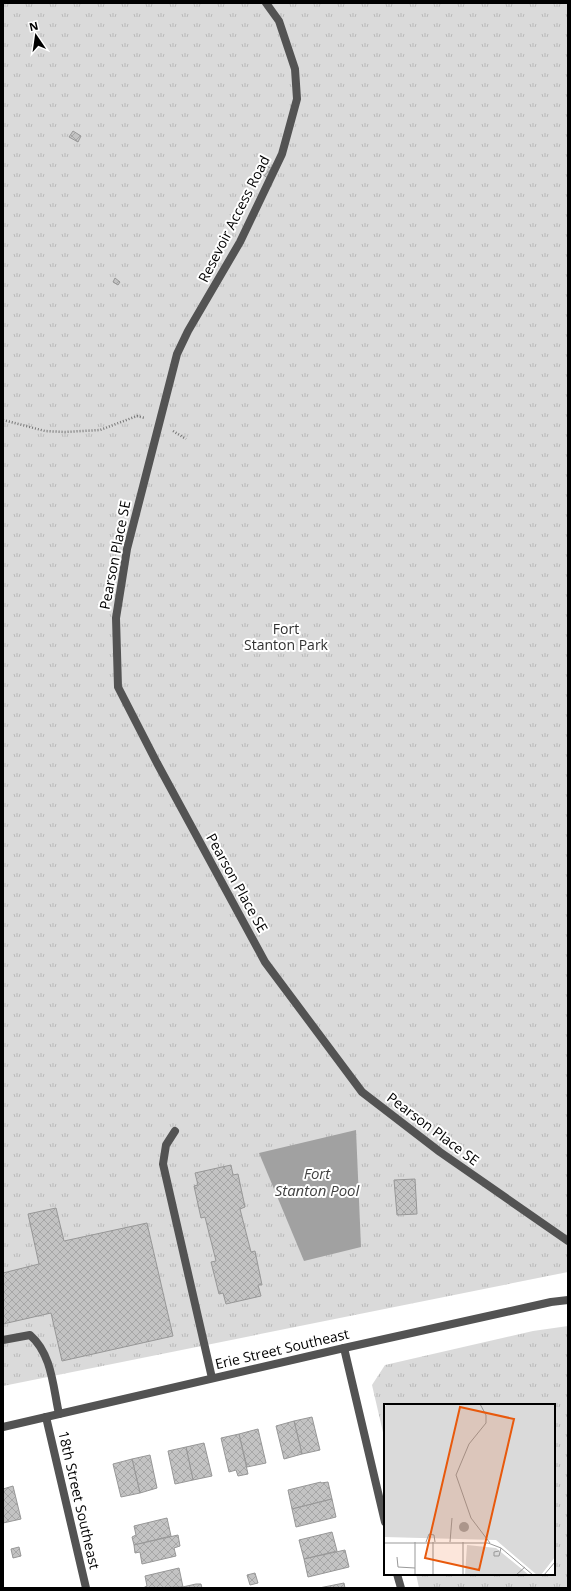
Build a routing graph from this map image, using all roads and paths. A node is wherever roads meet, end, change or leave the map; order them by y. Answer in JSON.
{"nodes":[{"id":1,"x":266,"y":3,"type":"edge"},
{"id":2,"x":3,"y":420,"type":"edge"},
{"id":3,"x":159,"y":422,"type":"junction"},
{"id":4,"x":175,"y":1131,"type":"dead end"},
{"id":5,"x":568,"y":1241,"type":"edge"},
{"id":6,"x":568,"y":1300,"type":"edge"},
{"id":7,"x":3,"y":1340,"type":"edge"},
{"id":8,"x":344,"y":1348,"type":"junction"},
{"id":9,"x":212,"y":1378,"type":"junction"},
{"id":10,"x":59,"y":1414,"type":"junction"},
{"id":11,"x":46,"y":1417,"type":"junction"},
{"id":12,"x":3,"y":1427,"type":"edge"},
{"id":13,"x":384,"y":1518,"type":"edge"},
{"id":14,"x":397,"y":1575,"type":"edge"},
{"id":15,"x":86,"y":1588,"type":"edge"},
{"id":16,"x":401,"y":1588,"type":"edge"}],
"edges":[{"from":1,"to":3,"type":"street","name":"Resevoir Access Road"},
{"from":2,"to":3,"type":"path"},
{"from":3,"to":5,"type":"street","name":"Pearson Place SE"},
{"from":4,"to":9,"type":"street"},
{"from":6,"to":8,"type":"street","name":"Erie Street Southeast"},
{"from":7,"to":10,"type":"street"},
{"from":8,"to":9,"type":"street","name":"Erie Street Southeast"},
{"from":8,"to":13,"type":"street"},
{"from":9,"to":10,"type":"street","name":"Erie Street Southeast"},
{"from":10,"to":11,"type":"street","name":"Erie Street Southeast"},
{"from":11,"to":12,"type":"street","name":"Erie Street Southeast"},
{"from":11,"to":15,"type":"street","name":"18th Street Southeast"},
{"from":14,"to":16,"type":"street"}]}
